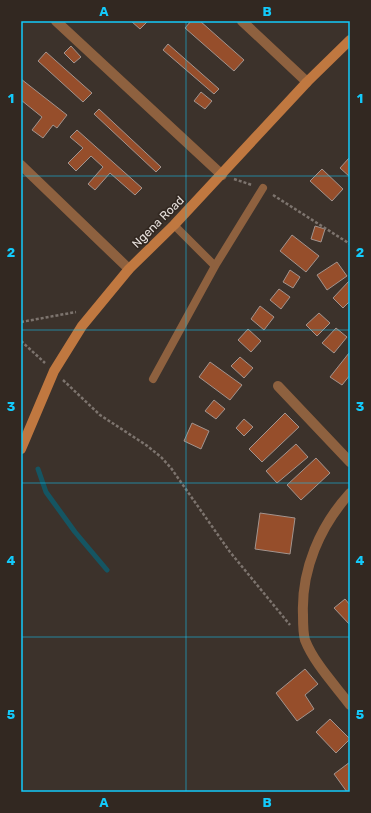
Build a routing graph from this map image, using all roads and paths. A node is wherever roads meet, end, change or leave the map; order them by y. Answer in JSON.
{"nodes":[{"id":1,"x":56,"y":21,"type":"edge"},
{"id":2,"x":242,"y":21,"type":"edge"},
{"id":3,"x":350,"y":40,"type":"edge"},
{"id":4,"x":307,"y":82,"type":"junction"},
{"id":5,"x":21,"y":165,"type":"edge"},
{"id":6,"x":222,"y":175,"type":"junction"},
{"id":7,"x":263,"y":188,"type":"junction"},
{"id":8,"x":174,"y":225,"type":"junction"},
{"id":9,"x":350,"y":244,"type":"edge"},
{"id":10,"x":215,"y":266,"type":"junction"},
{"id":11,"x":129,"y":270,"type":"junction"},
{"id":12,"x":96,"y":310,"type":"junction"},
{"id":13,"x":21,"y":322,"type":"edge"},
{"id":14,"x":21,"y":340,"type":"edge"},
{"id":15,"x":54,"y":371,"type":"junction"},
{"id":16,"x":153,"y":379,"type":"dead end"},
{"id":17,"x":278,"y":386,"type":"dead end"},
{"id":18,"x":21,"y":449,"type":"edge"},
{"id":19,"x":350,"y":462,"type":"edge"},
{"id":20,"x":350,"y":493,"type":"edge"},
{"id":21,"x":305,"y":639,"type":"junction"},
{"id":22,"x":350,"y":705,"type":"edge"}],
"edges":[{"from":1,"to":6,"type":"street"},
{"from":2,"to":4,"type":"street"},
{"from":3,"to":4,"type":"street","name":"Ngena Road"},
{"from":4,"to":6,"type":"street","name":"Ngena Road"},
{"from":5,"to":11,"type":"street"},
{"from":6,"to":7,"type":"path"},
{"from":6,"to":8,"type":"street","name":"Ngena Road"},
{"from":7,"to":9,"type":"path"},
{"from":7,"to":10,"type":"lane"},
{"from":8,"to":10,"type":"lane"},
{"from":8,"to":11,"type":"street","name":"Ngena Road"},
{"from":10,"to":16,"type":"lane"},
{"from":11,"to":12,"type":"street","name":"Ngena Road"},
{"from":12,"to":13,"type":"path"},
{"from":12,"to":15,"type":"street","name":"Ngena Road"},
{"from":14,"to":15,"type":"path"},
{"from":15,"to":18,"type":"street","name":"Ngena Road"},
{"from":15,"to":21,"type":"path"},
{"from":17,"to":19,"type":"street"},
{"from":20,"to":21,"type":"street"},
{"from":21,"to":22,"type":"street"}]}
